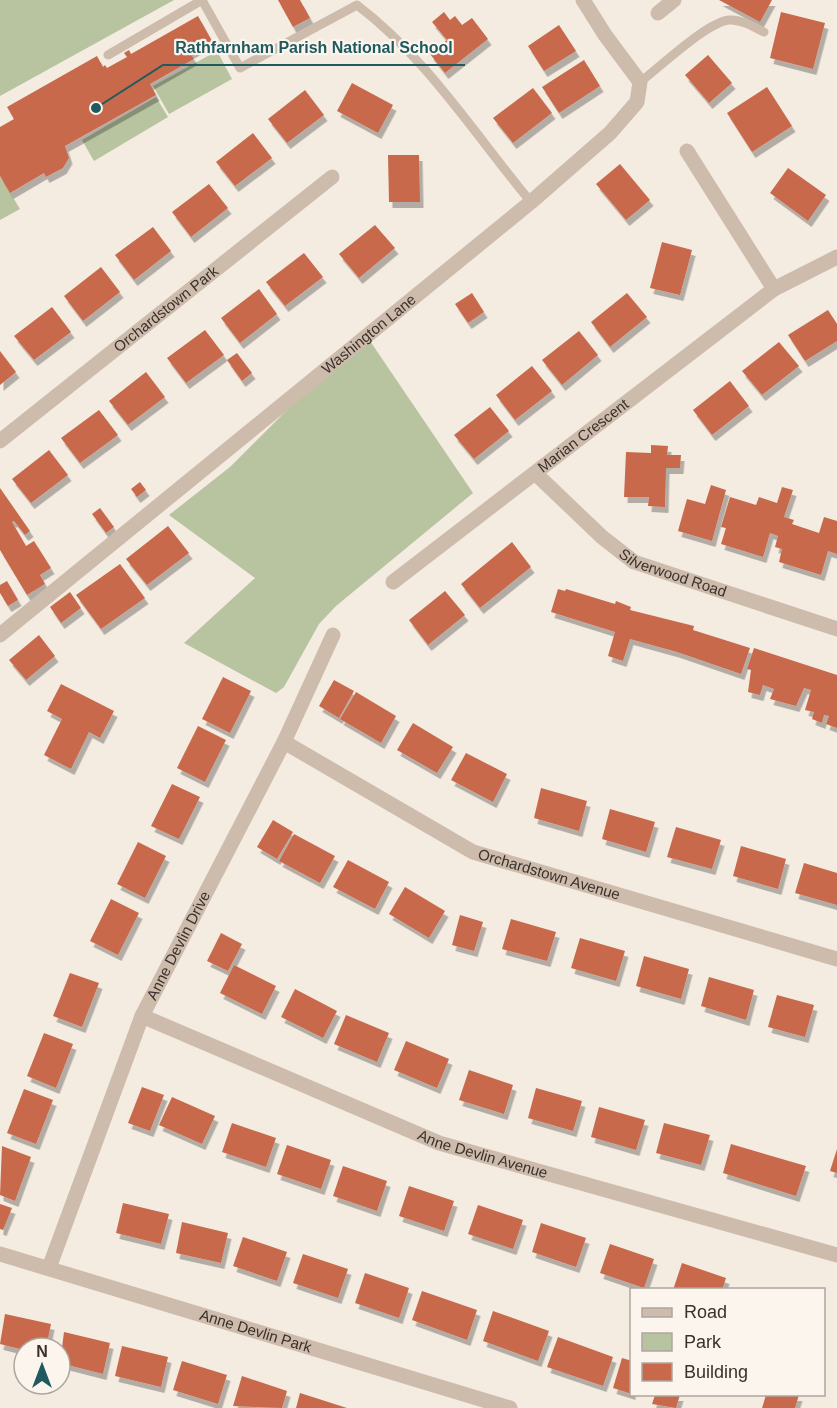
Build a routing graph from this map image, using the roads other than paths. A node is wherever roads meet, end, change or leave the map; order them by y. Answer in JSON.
{"nodes":[{"id":1,"x":202,"y":0,"type":"edge"},
{"id":2,"x":583,"y":0,"type":"edge"},
{"id":3,"x":674,"y":0,"type":"edge"},
{"id":4,"x":658,"y":13,"type":"dead end"},
{"id":5,"x":764,"y":33,"type":"dead end"},
{"id":6,"x":108,"y":55,"type":"dead end"},
{"id":7,"x":640,"y":82,"type":"junction"},
{"id":8,"x":687,"y":151,"type":"dead end"},
{"id":9,"x":332,"y":177,"type":"dead end"},
{"id":10,"x":531,"y":201,"type":"junction"},
{"id":11,"x":837,"y":257,"type":"edge"},
{"id":12,"x":774,"y":289,"type":"junction"},
{"id":13,"x":0,"y":441,"type":"edge"},
{"id":14,"x":536,"y":474,"type":"junction"},
{"id":15,"x":393,"y":582,"type":"dead end"},
{"id":16,"x":837,"y":629,"type":"edge"},
{"id":17,"x":0,"y":635,"type":"edge"},
{"id":18,"x":333,"y":635,"type":"dead end"},
{"id":19,"x":284,"y":742,"type":"junction"},
{"id":20,"x":837,"y":959,"type":"edge"},
{"id":21,"x":142,"y":1016,"type":"junction"},
{"id":22,"x":0,"y":1254,"type":"edge"},
{"id":23,"x":837,"y":1255,"type":"edge"},
{"id":24,"x":49,"y":1268,"type":"junction"},
{"id":25,"x":510,"y":1408,"type":"edge"}],
"edges":[{"from":1,"to":6,"type":"lane"},
{"from":1,"to":10,"type":"lane"},
{"from":2,"to":7,"type":"street"},
{"from":3,"to":4,"type":"street"},
{"from":5,"to":7,"type":"lane"},
{"from":7,"to":10,"type":"street","name":"Washington Lane"},
{"from":8,"to":12,"type":"street"},
{"from":9,"to":13,"type":"street","name":"Orchardstown Park"},
{"from":10,"to":17,"type":"street","name":"Washington Lane"},
{"from":11,"to":12,"type":"street","name":"Marian Crescent"},
{"from":12,"to":14,"type":"street","name":"Marian Crescent"},
{"from":14,"to":15,"type":"street","name":"Marian Crescent"},
{"from":14,"to":16,"type":"street","name":"Silverwood Road"},
{"from":18,"to":19,"type":"street","name":"Anne Devlin Drive"},
{"from":19,"to":20,"type":"street","name":"Orchardstown Avenue"},
{"from":19,"to":21,"type":"street","name":"Anne Devlin Drive"},
{"from":21,"to":23,"type":"street","name":"Anne Devlin Avenue"},
{"from":21,"to":24,"type":"street","name":"Anne Devlin Drive"},
{"from":22,"to":24,"type":"street","name":"Anne Devlin Park"},
{"from":24,"to":25,"type":"street","name":"Anne Devlin Park"}]}
